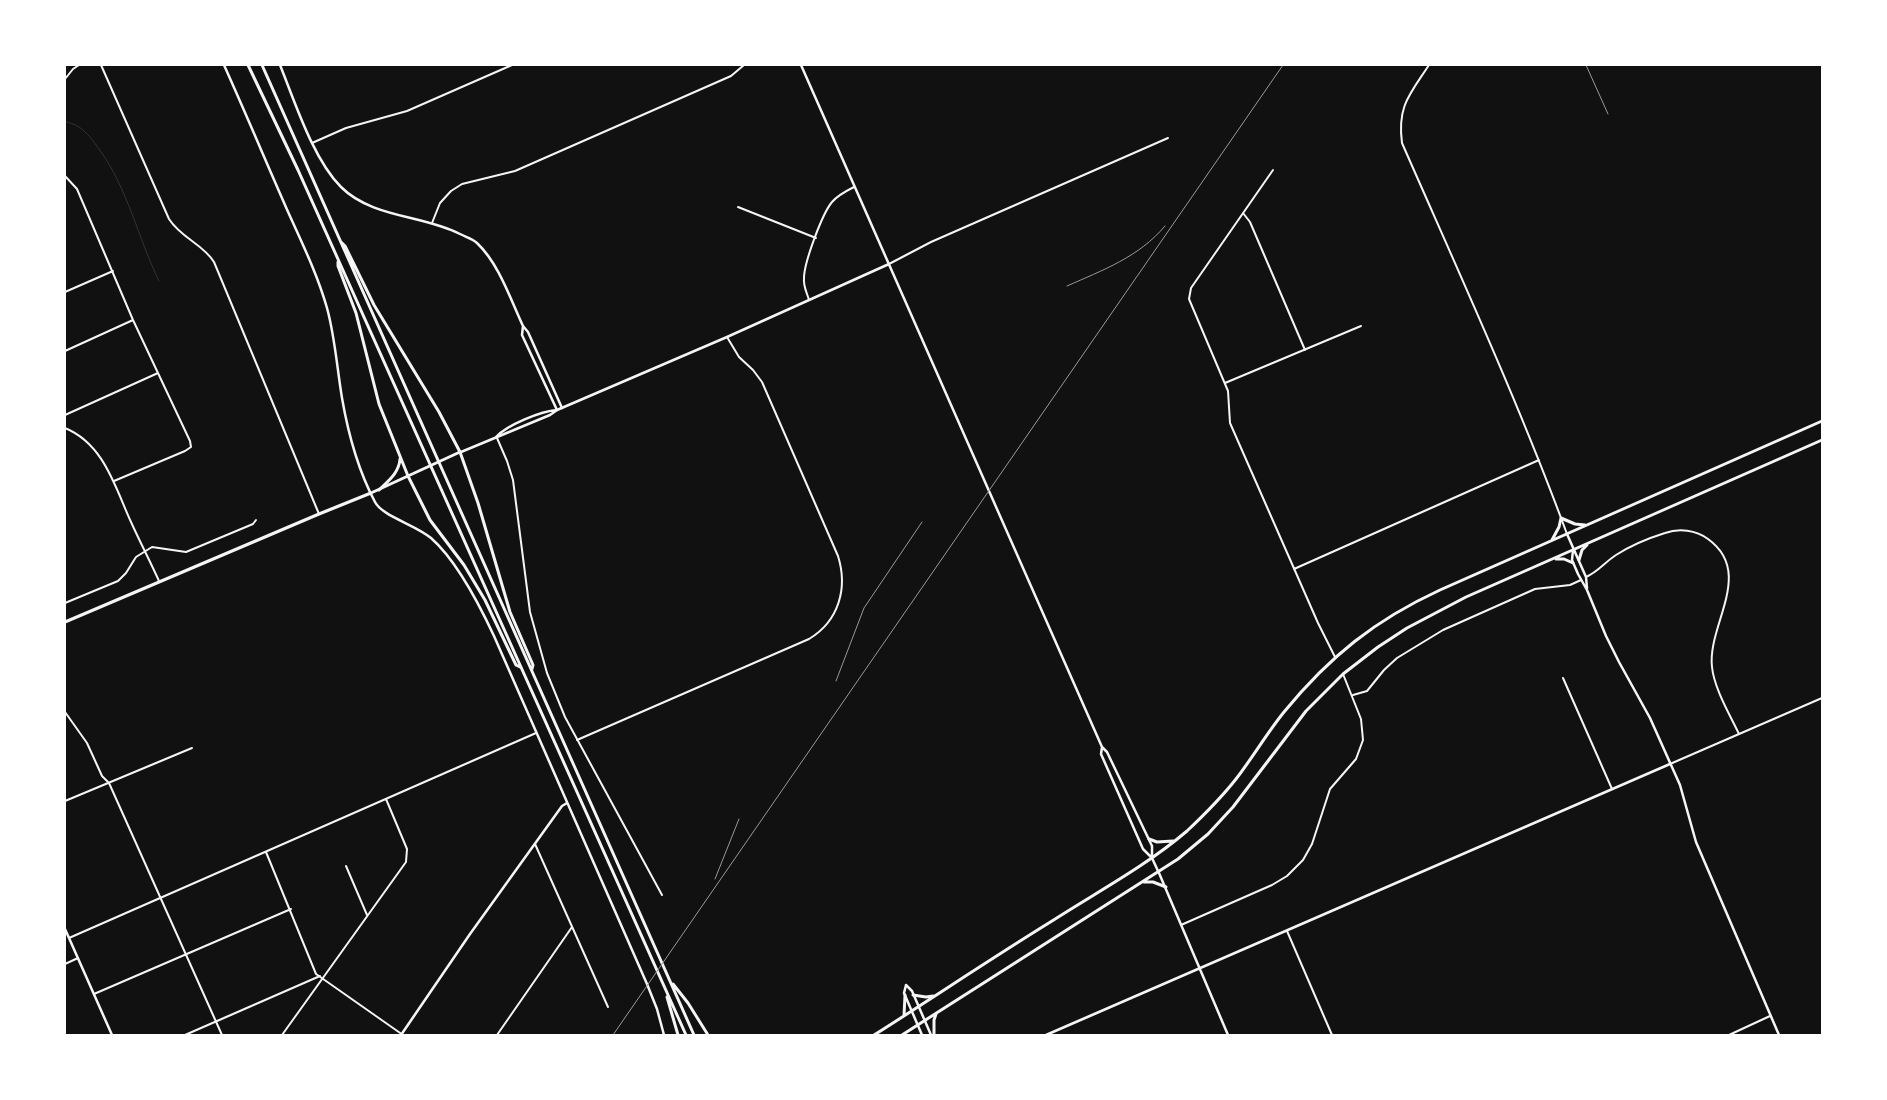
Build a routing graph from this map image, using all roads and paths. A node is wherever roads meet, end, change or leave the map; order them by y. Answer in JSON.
{"nodes":[{"id":1,"x":79,"y":65,"type":"edge"},
{"id":2,"x":101,"y":65,"type":"edge"},
{"id":3,"x":224,"y":65,"type":"edge"},
{"id":4,"x":248,"y":65,"type":"edge"},
{"id":5,"x":262,"y":65,"type":"edge"},
{"id":6,"x":280,"y":65,"type":"edge"},
{"id":7,"x":512,"y":65,"type":"edge"},
{"id":8,"x":744,"y":65,"type":"edge"},
{"id":9,"x":800,"y":65,"type":"edge"},
{"id":10,"x":1429,"y":65,"type":"edge"},
{"id":11,"x":65,"y":79,"type":"edge"},
{"id":12,"x":1168,"y":138,"type":"dead end"},
{"id":13,"x":312,"y":143,"type":"junction"},
{"id":14,"x":1273,"y":170,"type":"dead end"},
{"id":15,"x":65,"y":176,"type":"edge"},
{"id":16,"x":854,"y":187,"type":"junction"},
{"id":17,"x":738,"y":207,"type":"dead end"},
{"id":18,"x":1242,"y":213,"type":"junction"},
{"id":19,"x":432,"y":223,"type":"junction"},
{"id":20,"x":816,"y":238,"type":"junction"},
{"id":21,"x":339,"y":240,"type":"junction"},
{"id":22,"x":338,"y":259,"type":"junction"},
{"id":23,"x":889,"y":264,"type":"junction"},
{"id":24,"x":113,"y":271,"type":"junction"},
{"id":25,"x":65,"y":292,"type":"edge"},
{"id":26,"x":809,"y":300,"type":"junction"},
{"id":27,"x":133,"y":320,"type":"junction"},
{"id":28,"x":523,"y":326,"type":"junction"},
{"id":29,"x":1361,"y":326,"type":"dead end"},
{"id":30,"x":727,"y":337,"type":"junction"},
{"id":31,"x":1305,"y":350,"type":"junction"},
{"id":32,"x":65,"y":351,"type":"edge"},
{"id":33,"x":159,"y":372,"type":"junction"},
{"id":34,"x":1225,"y":383,"type":"junction"},
{"id":35,"x":562,"y":408,"type":"junction"},
{"id":36,"x":557,"y":410,"type":"junction"},
{"id":37,"x":65,"y":415,"type":"edge"},
{"id":38,"x":1822,"y":421,"type":"edge"},
{"id":39,"x":65,"y":428,"type":"edge"},
{"id":40,"x":496,"y":436,"type":"junction"},
{"id":41,"x":1822,"y":440,"type":"edge"},
{"id":42,"x":460,"y":452,"type":"junction"},
{"id":43,"x":400,"y":456,"type":"junction"},
{"id":44,"x":1539,"y":459,"type":"junction"},
{"id":45,"x":408,"y":476,"type":"junction"},
{"id":46,"x":114,"y":481,"type":"junction"},
{"id":47,"x":379,"y":490,"type":"junction"},
{"id":48,"x":371,"y":493,"type":"junction"},
{"id":49,"x":318,"y":514,"type":"junction"},
{"id":50,"x":1561,"y":518,"type":"junction"},
{"id":51,"x":256,"y":520,"type":"dead end"},
{"id":52,"x":1586,"y":526,"type":"junction"},
{"id":53,"x":1567,"y":534,"type":"junction"},
{"id":54,"x":1552,"y":540,"type":"junction"},
{"id":55,"x":1589,"y":543,"type":"junction"},
{"id":56,"x":145,"y":550,"type":"junction"},
{"id":57,"x":1573,"y":550,"type":"junction"},
{"id":58,"x":1553,"y":559,"type":"junction"},
{"id":59,"x":1579,"y":560,"type":"junction"},
{"id":60,"x":1574,"y":563,"type":"junction"},
{"id":61,"x":1294,"y":568,"type":"junction"},
{"id":62,"x":1586,"y":577,"type":"junction"},
{"id":63,"x":1581,"y":580,"type":"junction"},
{"id":64,"x":159,"y":581,"type":"junction"},
{"id":65,"x":1587,"y":590,"type":"junction"},
{"id":66,"x":65,"y":603,"type":"edge"},
{"id":67,"x":65,"y":622,"type":"edge"},
{"id":68,"x":1335,"y":657,"type":"junction"},
{"id":69,"x":521,"y":667,"type":"junction"},
{"id":70,"x":532,"y":670,"type":"junction"},
{"id":71,"x":1343,"y":674,"type":"junction"},
{"id":72,"x":1563,"y":678,"type":"dead end"},
{"id":73,"x":1353,"y":695,"type":"junction"},
{"id":74,"x":1822,"y":698,"type":"edge"},
{"id":75,"x":65,"y":712,"type":"edge"},
{"id":76,"x":536,"y":733,"type":"junction"},
{"id":77,"x":1739,"y":734,"type":"junction"},
{"id":78,"x":577,"y":740,"type":"junction"},
{"id":79,"x":1102,"y":746,"type":"junction"},
{"id":80,"x":192,"y":748,"type":"dead end"},
{"id":81,"x":1670,"y":764,"type":"junction"},
{"id":82,"x":109,"y":783,"type":"junction"},
{"id":83,"x":1612,"y":789,"type":"junction"},
{"id":84,"x":385,"y":798,"type":"junction"},
{"id":85,"x":65,"y":801,"type":"edge"},
{"id":86,"x":567,"y":803,"type":"junction"},
{"id":87,"x":1149,"y":839,"type":"junction"},
{"id":88,"x":1176,"y":840,"type":"junction"},
{"id":89,"x":536,"y":844,"type":"junction"},
{"id":90,"x":266,"y":851,"type":"junction"},
{"id":91,"x":1152,"y":858,"type":"junction"},
{"id":92,"x":346,"y":866,"type":"dead end"},
{"id":93,"x":1159,"y":872,"type":"junction"},
{"id":94,"x":1143,"y":882,"type":"junction"},
{"id":95,"x":1166,"y":886,"type":"junction"},
{"id":96,"x":662,"y":896,"type":"dead end"},
{"id":97,"x":161,"y":897,"type":"junction"},
{"id":98,"x":290,"y":909,"type":"junction"},
{"id":99,"x":367,"y":914,"type":"junction"},
{"id":100,"x":1181,"y":925,"type":"junction"},
{"id":101,"x":572,"y":927,"type":"junction"},
{"id":102,"x":65,"y":929,"type":"edge"},
{"id":103,"x":1287,"y":931,"type":"junction"},
{"id":104,"x":69,"y":938,"type":"junction"},
{"id":105,"x":186,"y":955,"type":"junction"},
{"id":106,"x":78,"y":958,"type":"junction"},
{"id":107,"x":65,"y":964,"type":"edge"},
{"id":108,"x":1199,"y":969,"type":"junction"},
{"id":109,"x":321,"y":977,"type":"junction"},
{"id":110,"x":670,"y":979,"type":"junction"},
{"id":111,"x":664,"y":984,"type":"junction"},
{"id":112,"x":94,"y":994,"type":"junction"},
{"id":113,"x":905,"y":995,"type":"junction"},
{"id":114,"x":914,"y":995,"type":"junction"},
{"id":115,"x":936,"y":996,"type":"junction"},
{"id":116,"x":608,"y":1007,"type":"dead end"},
{"id":117,"x":918,"y":1007,"type":"junction"},
{"id":118,"x":912,"y":1012,"type":"junction"},
{"id":119,"x":937,"y":1012,"type":"junction"},
{"id":120,"x":904,"y":1016,"type":"junction"},
{"id":121,"x":1771,"y":1016,"type":"junction"},
{"id":122,"x":924,"y":1020,"type":"junction"},
{"id":123,"x":216,"y":1021,"type":"junction"},
{"id":124,"x":917,"y":1024,"type":"junction"},
{"id":125,"x":112,"y":1035,"type":"edge"},
{"id":126,"x":185,"y":1035,"type":"edge"},
{"id":127,"x":222,"y":1035,"type":"edge"},
{"id":128,"x":282,"y":1035,"type":"edge"},
{"id":129,"x":401,"y":1035,"type":"edge"},
{"id":130,"x":497,"y":1035,"type":"edge"},
{"id":131,"x":664,"y":1035,"type":"edge"},
{"id":132,"x":678,"y":1035,"type":"edge"},
{"id":133,"x":686,"y":1035,"type":"edge"},
{"id":134,"x":694,"y":1035,"type":"edge"},
{"id":135,"x":708,"y":1035,"type":"edge"},
{"id":136,"x":874,"y":1035,"type":"edge"},
{"id":137,"x":902,"y":1035,"type":"edge"},
{"id":138,"x":922,"y":1035,"type":"edge"},
{"id":139,"x":932,"y":1035,"type":"edge"},
{"id":140,"x":1046,"y":1035,"type":"edge"},
{"id":141,"x":1228,"y":1035,"type":"edge"},
{"id":142,"x":1332,"y":1035,"type":"edge"},
{"id":143,"x":1729,"y":1035,"type":"edge"},
{"id":144,"x":1780,"y":1035,"type":"edge"}],
"edges":[{"from":1,"to":11,"type":"street"},
{"from":2,"to":49,"type":"street"},
{"from":3,"to":48,"type":"street"},
{"from":4,"to":22,"type":"main road"},
{"from":5,"to":21,"type":"main road"},
{"from":6,"to":13,"type":"street"},
{"from":7,"to":13,"type":"street"},
{"from":8,"to":19,"type":"street"},
{"from":9,"to":16,"type":"street"},
{"from":10,"to":44,"type":"street"},
{"from":12,"to":23,"type":"street"},
{"from":13,"to":19,"type":"street"},
{"from":14,"to":18,"type":"street"},
{"from":15,"to":24,"type":"street"},
{"from":16,"to":20,"type":"street"},
{"from":16,"to":23,"type":"street"},
{"from":17,"to":20,"type":"street"},
{"from":18,"to":31,"type":"street"},
{"from":18,"to":34,"type":"street"},
{"from":19,"to":28,"type":"street"},
{"from":20,"to":26,"type":"street"},
{"from":21,"to":42,"type":"main road"},
{"from":21,"to":70,"type":"main road"},
{"from":22,"to":43,"type":"main road"},
{"from":22,"to":69,"type":"main road"},
{"from":23,"to":26,"type":"street"},
{"from":23,"to":79,"type":"street"},
{"from":24,"to":25,"type":"street"},
{"from":24,"to":27,"type":"street"},
{"from":26,"to":30,"type":"street"},
{"from":27,"to":32,"type":"street"},
{"from":27,"to":33,"type":"street"},
{"from":28,"to":35,"type":"street"},
{"from":28,"to":36,"type":"street"},
{"from":29,"to":31,"type":"street"},
{"from":30,"to":35,"type":"street"},
{"from":30,"to":78,"type":"street"},
{"from":31,"to":34,"type":"street"},
{"from":33,"to":37,"type":"street"},
{"from":33,"to":46,"type":"street"},
{"from":34,"to":61,"type":"street"},
{"from":35,"to":36,"type":"street"},
{"from":36,"to":40,"type":"street"},
{"from":36,"to":40,"type":"street"},
{"from":38,"to":52,"type":"main road"},
{"from":39,"to":46,"type":"street"},
{"from":40,"to":42,"type":"street"},
{"from":40,"to":78,"type":"street"},
{"from":41,"to":55,"type":"main road"},
{"from":42,"to":45,"type":"main road"},
{"from":42,"to":70,"type":"main road"},
{"from":43,"to":45,"type":"main road"},
{"from":43,"to":47,"type":"main road"},
{"from":44,"to":50,"type":"street"},
{"from":44,"to":61,"type":"street"},
{"from":45,"to":47,"type":"main road"},
{"from":45,"to":69,"type":"main road"},
{"from":46,"to":56,"type":"street"},
{"from":47,"to":48,"type":"main road"},
{"from":48,"to":49,"type":"main road"},
{"from":48,"to":76,"type":"street"},
{"from":49,"to":64,"type":"main road"},
{"from":50,"to":52,"type":"main road"},
{"from":50,"to":53,"type":"street"},
{"from":50,"to":54,"type":"main road"},
{"from":51,"to":56,"type":"street"},
{"from":52,"to":53,"type":"main road"},
{"from":53,"to":54,"type":"main road"},
{"from":53,"to":57,"type":"street"},
{"from":54,"to":68,"type":"main road"},
{"from":55,"to":57,"type":"main road"},
{"from":55,"to":59,"type":"main road"},
{"from":56,"to":64,"type":"street"},
{"from":56,"to":66,"type":"street"},
{"from":57,"to":58,"type":"main road"},
{"from":57,"to":59,"type":"street"},
{"from":57,"to":60,"type":"street"},
{"from":58,"to":60,"type":"main road"},
{"from":58,"to":71,"type":"main road"},
{"from":59,"to":62,"type":"street"},
{"from":60,"to":63,"type":"street"},
{"from":61,"to":68,"type":"street"},
{"from":62,"to":65,"type":"street"},
{"from":62,"to":77,"type":"street"},
{"from":63,"to":65,"type":"street"},
{"from":63,"to":73,"type":"street"},
{"from":64,"to":67,"type":"main road"},
{"from":65,"to":81,"type":"street"},
{"from":68,"to":88,"type":"main road"},
{"from":69,"to":111,"type":"main road"},
{"from":70,"to":110,"type":"main road"},
{"from":71,"to":73,"type":"street"},
{"from":71,"to":93,"type":"main road"},
{"from":72,"to":83,"type":"street"},
{"from":73,"to":100,"type":"street"},
{"from":74,"to":77,"type":"street"},
{"from":75,"to":82,"type":"street"},
{"from":76,"to":84,"type":"street"},
{"from":76,"to":86,"type":"street"},
{"from":77,"to":81,"type":"street"},
{"from":78,"to":96,"type":"street"},
{"from":79,"to":87,"type":"street"},
{"from":79,"to":91,"type":"street"},
{"from":80,"to":82,"type":"street"},
{"from":81,"to":83,"type":"street"},
{"from":81,"to":121,"type":"street"},
{"from":82,"to":85,"type":"street"},
{"from":82,"to":97,"type":"street"},
{"from":83,"to":103,"type":"street"},
{"from":84,"to":90,"type":"street"},
{"from":84,"to":99,"type":"street"},
{"from":86,"to":89,"type":"street"},
{"from":86,"to":131,"type":"street"},
{"from":87,"to":88,"type":"main road"},
{"from":87,"to":91,"type":"street"},
{"from":88,"to":91,"type":"main road"},
{"from":89,"to":101,"type":"street"},
{"from":89,"to":129,"type":"street"},
{"from":90,"to":97,"type":"street"},
{"from":90,"to":98,"type":"street"},
{"from":91,"to":93,"type":"street"},
{"from":91,"to":115,"type":"main road"},
{"from":92,"to":99,"type":"street"},
{"from":93,"to":94,"type":"main road"},
{"from":93,"to":95,"type":"street"},
{"from":94,"to":95,"type":"main road"},
{"from":94,"to":119,"type":"main road"},
{"from":95,"to":100,"type":"street"},
{"from":97,"to":104,"type":"street"},
{"from":97,"to":105,"type":"street"},
{"from":98,"to":105,"type":"street"},
{"from":98,"to":109,"type":"street"},
{"from":99,"to":109,"type":"street"},
{"from":100,"to":108,"type":"street"},
{"from":101,"to":116,"type":"street"},
{"from":101,"to":130,"type":"street"},
{"from":102,"to":104,"type":"street"},
{"from":103,"to":108,"type":"street"},
{"from":103,"to":142,"type":"street"},
{"from":104,"to":106,"type":"street"},
{"from":105,"to":112,"type":"street"},
{"from":105,"to":123,"type":"street"},
{"from":106,"to":107,"type":"street"},
{"from":106,"to":112,"type":"street"},
{"from":108,"to":140,"type":"street"},
{"from":108,"to":141,"type":"street"},
{"from":109,"to":123,"type":"street"},
{"from":109,"to":128,"type":"street"},
{"from":109,"to":129,"type":"street"},
{"from":110,"to":134,"type":"main road"},
{"from":110,"to":135,"type":"main road"},
{"from":111,"to":132,"type":"main road"},
{"from":111,"to":133,"type":"main road"},
{"from":112,"to":125,"type":"street"},
{"from":113,"to":114,"type":"street"},
{"from":113,"to":118,"type":"street"},
{"from":113,"to":120,"type":"main road"},
{"from":114,"to":115,"type":"main road"},
{"from":114,"to":117,"type":"street"},
{"from":115,"to":117,"type":"main road"},
{"from":117,"to":118,"type":"main road"},
{"from":117,"to":122,"type":"street"},
{"from":118,"to":120,"type":"main road"},
{"from":118,"to":124,"type":"street"},
{"from":119,"to":122,"type":"main road"},
{"from":119,"to":139,"type":"main road"},
{"from":120,"to":136,"type":"main road"},
{"from":121,"to":143,"type":"street"},
{"from":121,"to":144,"type":"street"},
{"from":122,"to":124,"type":"main road"},
{"from":122,"to":139,"type":"street"},
{"from":123,"to":126,"type":"street"},
{"from":123,"to":127,"type":"street"},
{"from":124,"to":137,"type":"main road"},
{"from":124,"to":138,"type":"street"}]}
